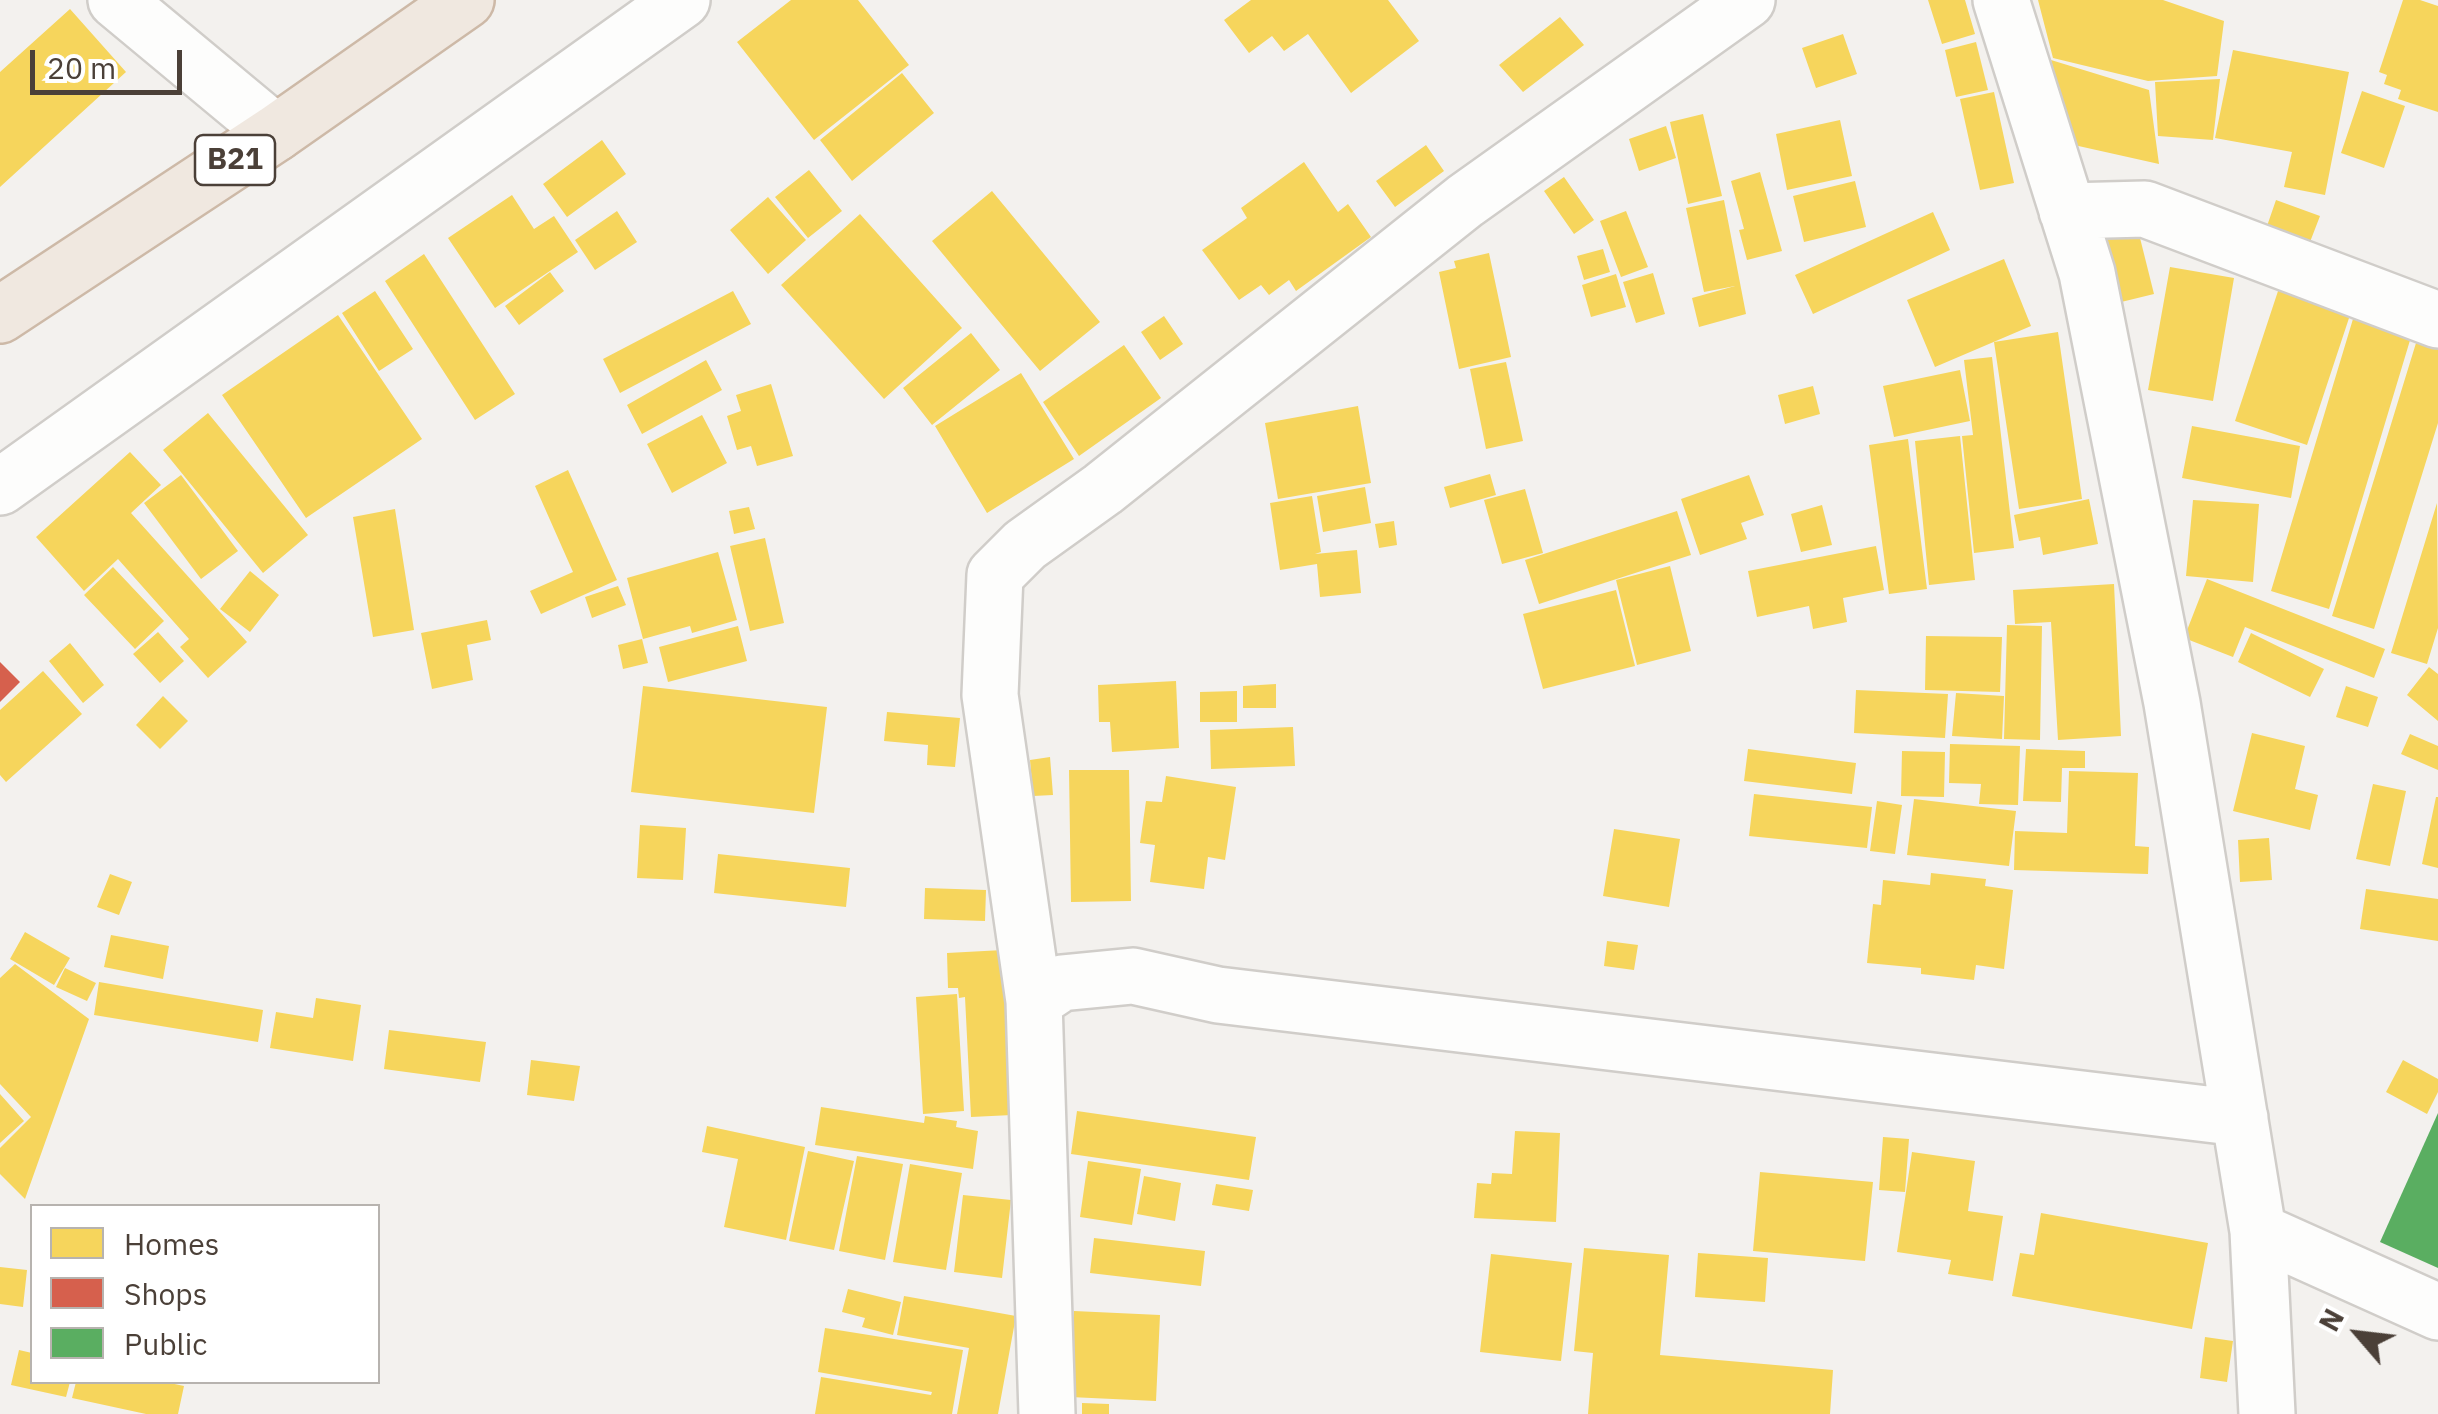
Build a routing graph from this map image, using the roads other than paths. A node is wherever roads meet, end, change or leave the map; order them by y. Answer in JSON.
{"nodes":[{"id":1,"x":116,"y":0,"type":"edge"},
{"id":2,"x":466,"y":0,"type":"edge"},
{"id":3,"x":682,"y":0,"type":"edge"},
{"id":4,"x":1747,"y":0,"type":"edge"},
{"id":5,"x":2001,"y":0,"type":"edge"},
{"id":6,"x":276,"y":133,"type":"junction"},
{"id":7,"x":2067,"y":211,"type":"junction"},
{"id":8,"x":0,"y":315,"type":"edge"},
{"id":9,"x":2438,"y":320,"type":"edge"},
{"id":10,"x":0,"y":487,"type":"edge"},
{"id":11,"x":1034,"y":1001,"type":"junction"},
{"id":12,"x":2240,"y":1118,"type":"junction"},
{"id":13,"x":2258,"y":1232,"type":"junction"},
{"id":14,"x":2438,"y":1312,"type":"edge"},
{"id":15,"x":1047,"y":1414,"type":"edge"},
{"id":16,"x":2267,"y":1414,"type":"edge"}],
"edges":[{"from":1,"to":6,"type":"street"},
{"from":2,"to":6,"type":"highway","number":"B21"},
{"from":3,"to":10,"type":"street"},
{"from":4,"to":11,"type":"street"},
{"from":5,"to":7,"type":"street"},
{"from":6,"to":8,"type":"highway","number":"B21"},
{"from":7,"to":9,"type":"street"},
{"from":7,"to":12,"type":"street"},
{"from":11,"to":12,"type":"street"},
{"from":11,"to":15,"type":"street"},
{"from":12,"to":13,"type":"street"},
{"from":13,"to":14,"type":"street"},
{"from":13,"to":16,"type":"street"}]}
